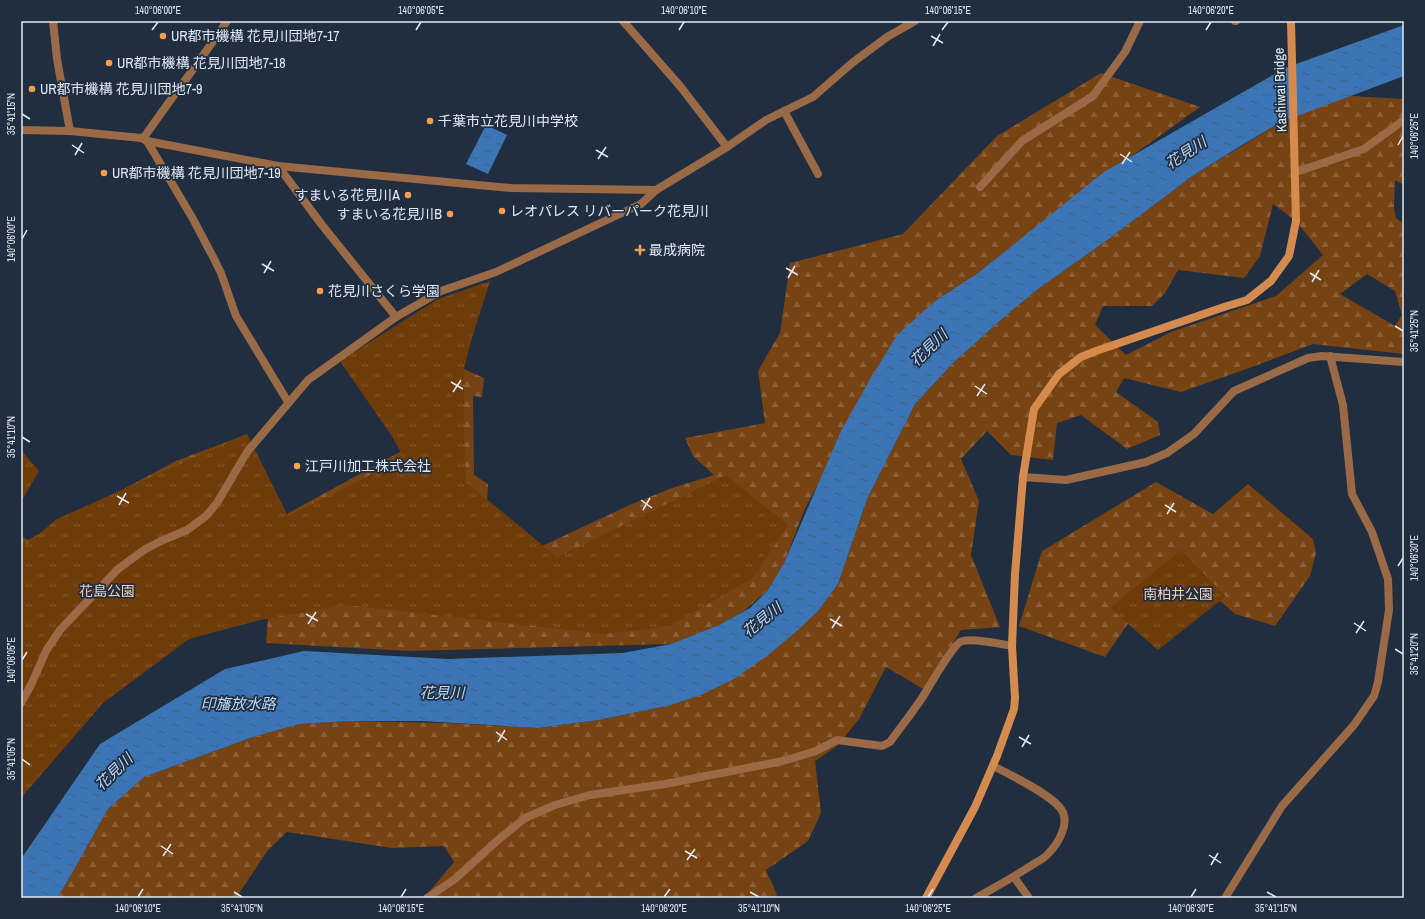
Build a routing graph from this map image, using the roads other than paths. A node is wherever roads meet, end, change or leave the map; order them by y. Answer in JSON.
{"nodes":[{"id":1,"x":53,"y":21,"type":"edge"},
{"id":2,"x":227,"y":21,"type":"edge"},
{"id":3,"x":623,"y":21,"type":"edge"},
{"id":4,"x":915,"y":21,"type":"edge"},
{"id":5,"x":1140,"y":21,"type":"edge"},
{"id":6,"x":1291,"y":21,"type":"edge"},
{"id":7,"x":784,"y":111,"type":"junction"},
{"id":8,"x":1404,"y":120,"type":"edge"},
{"id":9,"x":21,"y":130,"type":"edge"},
{"id":10,"x":70,"y":131,"type":"junction"},
{"id":11,"x":144,"y":140,"type":"junction"},
{"id":12,"x":727,"y":147,"type":"junction"},
{"id":13,"x":278,"y":166,"type":"junction"},
{"id":14,"x":1296,"y":172,"type":"junction"},
{"id":15,"x":818,"y":174,"type":"dead end"},
{"id":16,"x":980,"y":187,"type":"dead end"},
{"id":17,"x":656,"y":190,"type":"junction"},
{"id":18,"x":396,"y":317,"type":"junction"},
{"id":19,"x":1330,"y":356,"type":"junction"},
{"id":20,"x":1404,"y":362,"type":"edge"},
{"id":21,"x":288,"y":402,"type":"junction"},
{"id":22,"x":1023,"y":477,"type":"junction"},
{"id":23,"x":1012,"y":646,"type":"junction"},
{"id":24,"x":21,"y":703,"type":"edge"},
{"id":25,"x":993,"y":766,"type":"junction"},
{"id":26,"x":1014,"y":876,"type":"junction"},
{"id":27,"x":427,"y":898,"type":"edge"},
{"id":28,"x":926,"y":898,"type":"edge"},
{"id":29,"x":976,"y":898,"type":"edge"},
{"id":30,"x":1029,"y":898,"type":"edge"},
{"id":31,"x":1225,"y":898,"type":"edge"}],
"edges":[{"from":1,"to":10,"type":"street"},
{"from":2,"to":11,"type":"street"},
{"from":3,"to":12,"type":"street"},
{"from":4,"to":7,"type":"street"},
{"from":5,"to":16,"type":"street"},
{"from":6,"to":14,"type":"street","name":"Kashiwai Bridge"},
{"from":7,"to":12,"type":"street"},
{"from":7,"to":15,"type":"street"},
{"from":8,"to":14,"type":"street"},
{"from":9,"to":10,"type":"street"},
{"from":10,"to":11,"type":"street"},
{"from":11,"to":13,"type":"street"},
{"from":11,"to":21,"type":"street"},
{"from":12,"to":17,"type":"street"},
{"from":13,"to":17,"type":"street"},
{"from":13,"to":18,"type":"street"},
{"from":14,"to":22,"type":"street","name":"Kashiwai Bridge"},
{"from":17,"to":18,"type":"street"},
{"from":18,"to":21,"type":"street"},
{"from":19,"to":20,"type":"street"},
{"from":19,"to":22,"type":"street"},
{"from":19,"to":31,"type":"street"},
{"from":21,"to":24,"type":"street"},
{"from":22,"to":23,"type":"street","name":"Kashiwai Bridge"},
{"from":23,"to":25,"type":"street","name":"Kashiwai Bridge"},
{"from":23,"to":27,"type":"street"},
{"from":25,"to":26,"type":"street"},
{"from":25,"to":28,"type":"street","name":"Kashiwai Bridge"},
{"from":26,"to":29,"type":"street"},
{"from":26,"to":30,"type":"street"}]}
